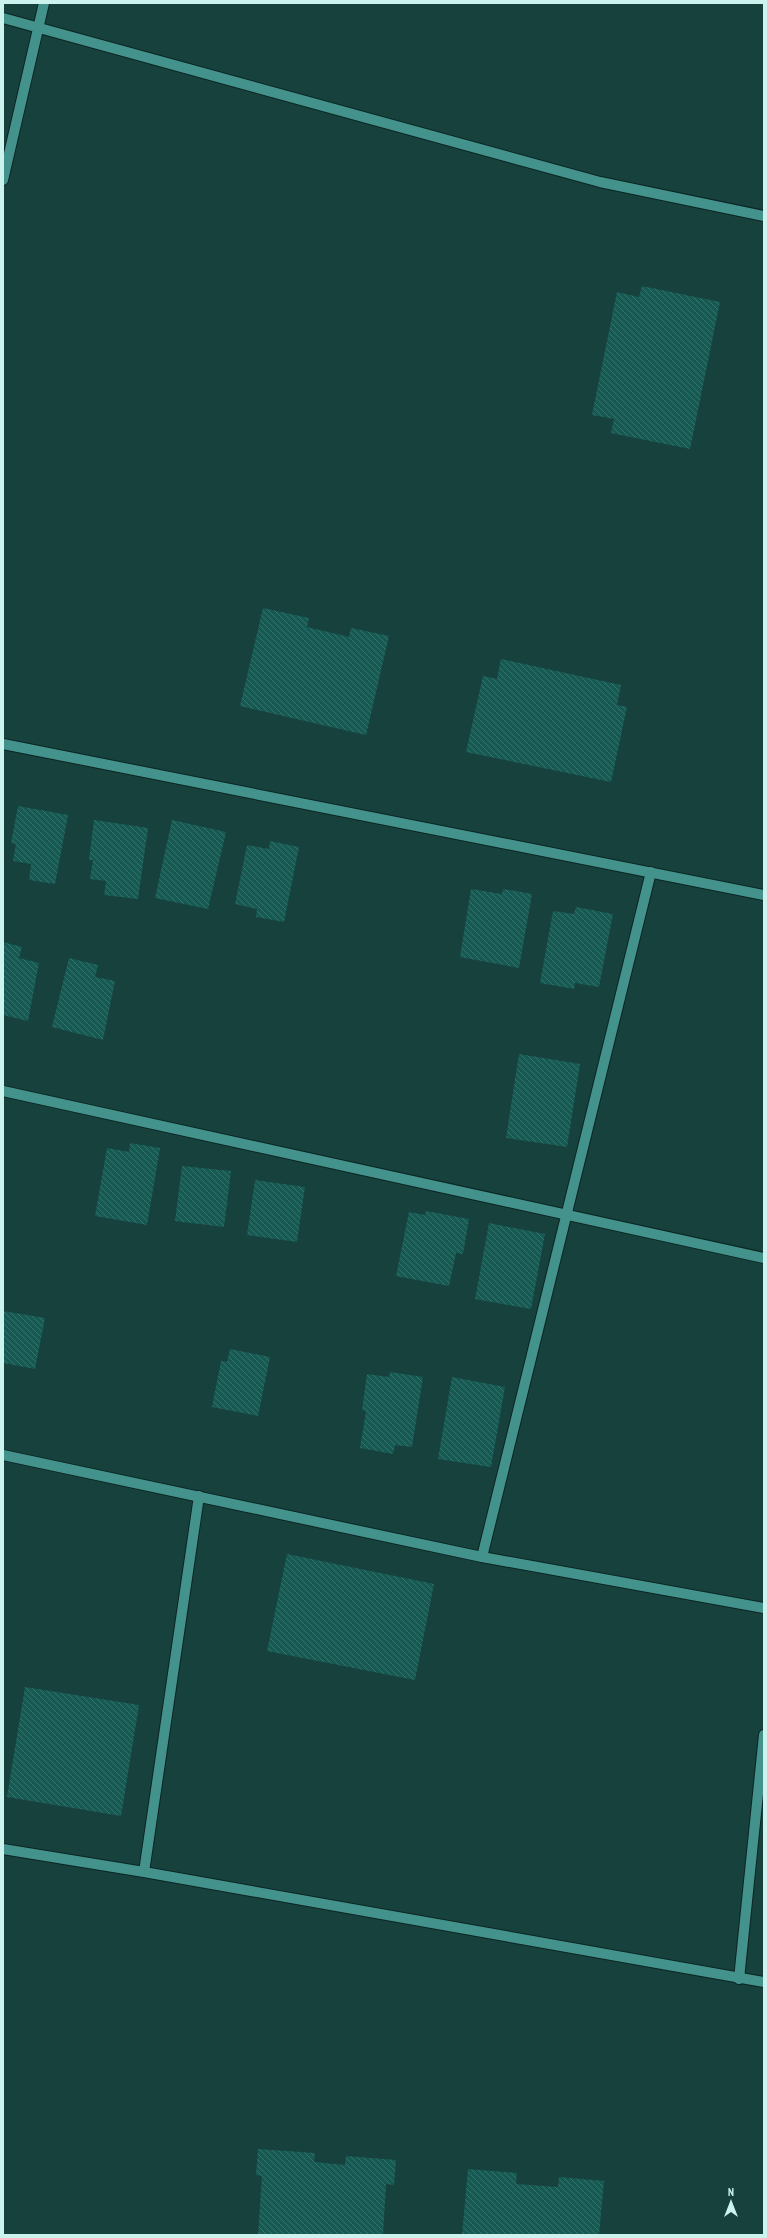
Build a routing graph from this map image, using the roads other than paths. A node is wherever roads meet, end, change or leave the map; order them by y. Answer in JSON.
{"nodes":[{"id":1,"x":44,"y":3,"type":"edge"},
{"id":2,"x":3,"y":18,"type":"edge"},
{"id":3,"x":38,"y":28,"type":"junction"},
{"id":4,"x":3,"y":180,"type":"edge"},
{"id":5,"x":764,"y":216,"type":"edge"},
{"id":6,"x":3,"y":744,"type":"edge"},
{"id":7,"x":651,"y":872,"type":"junction"},
{"id":8,"x":764,"y":894,"type":"edge"},
{"id":9,"x":3,"y":1091,"type":"edge"},
{"id":10,"x":568,"y":1215,"type":"junction"},
{"id":11,"x":764,"y":1258,"type":"edge"},
{"id":12,"x":3,"y":1455,"type":"edge"},
{"id":13,"x":198,"y":1496,"type":"junction"},
{"id":14,"x":482,"y":1557,"type":"junction"},
{"id":15,"x":764,"y":1608,"type":"edge"},
{"id":16,"x":764,"y":1735,"type":"edge"},
{"id":17,"x":3,"y":1849,"type":"edge"},
{"id":18,"x":144,"y":1872,"type":"junction"},
{"id":19,"x":739,"y":1979,"type":"junction"},
{"id":20,"x":764,"y":1982,"type":"edge"}],
"edges":[{"from":1,"to":3,"type":"street"},
{"from":2,"to":3,"type":"street"},
{"from":3,"to":4,"type":"street"},
{"from":3,"to":5,"type":"street"},
{"from":6,"to":7,"type":"street"},
{"from":7,"to":8,"type":"street"},
{"from":7,"to":10,"type":"street"},
{"from":9,"to":10,"type":"street"},
{"from":10,"to":11,"type":"street"},
{"from":10,"to":14,"type":"street"},
{"from":12,"to":13,"type":"street"},
{"from":13,"to":14,"type":"street"},
{"from":13,"to":18,"type":"street"},
{"from":14,"to":15,"type":"street"},
{"from":16,"to":19,"type":"street"},
{"from":17,"to":18,"type":"street"},
{"from":18,"to":19,"type":"street"},
{"from":19,"to":20,"type":"street"}]}
